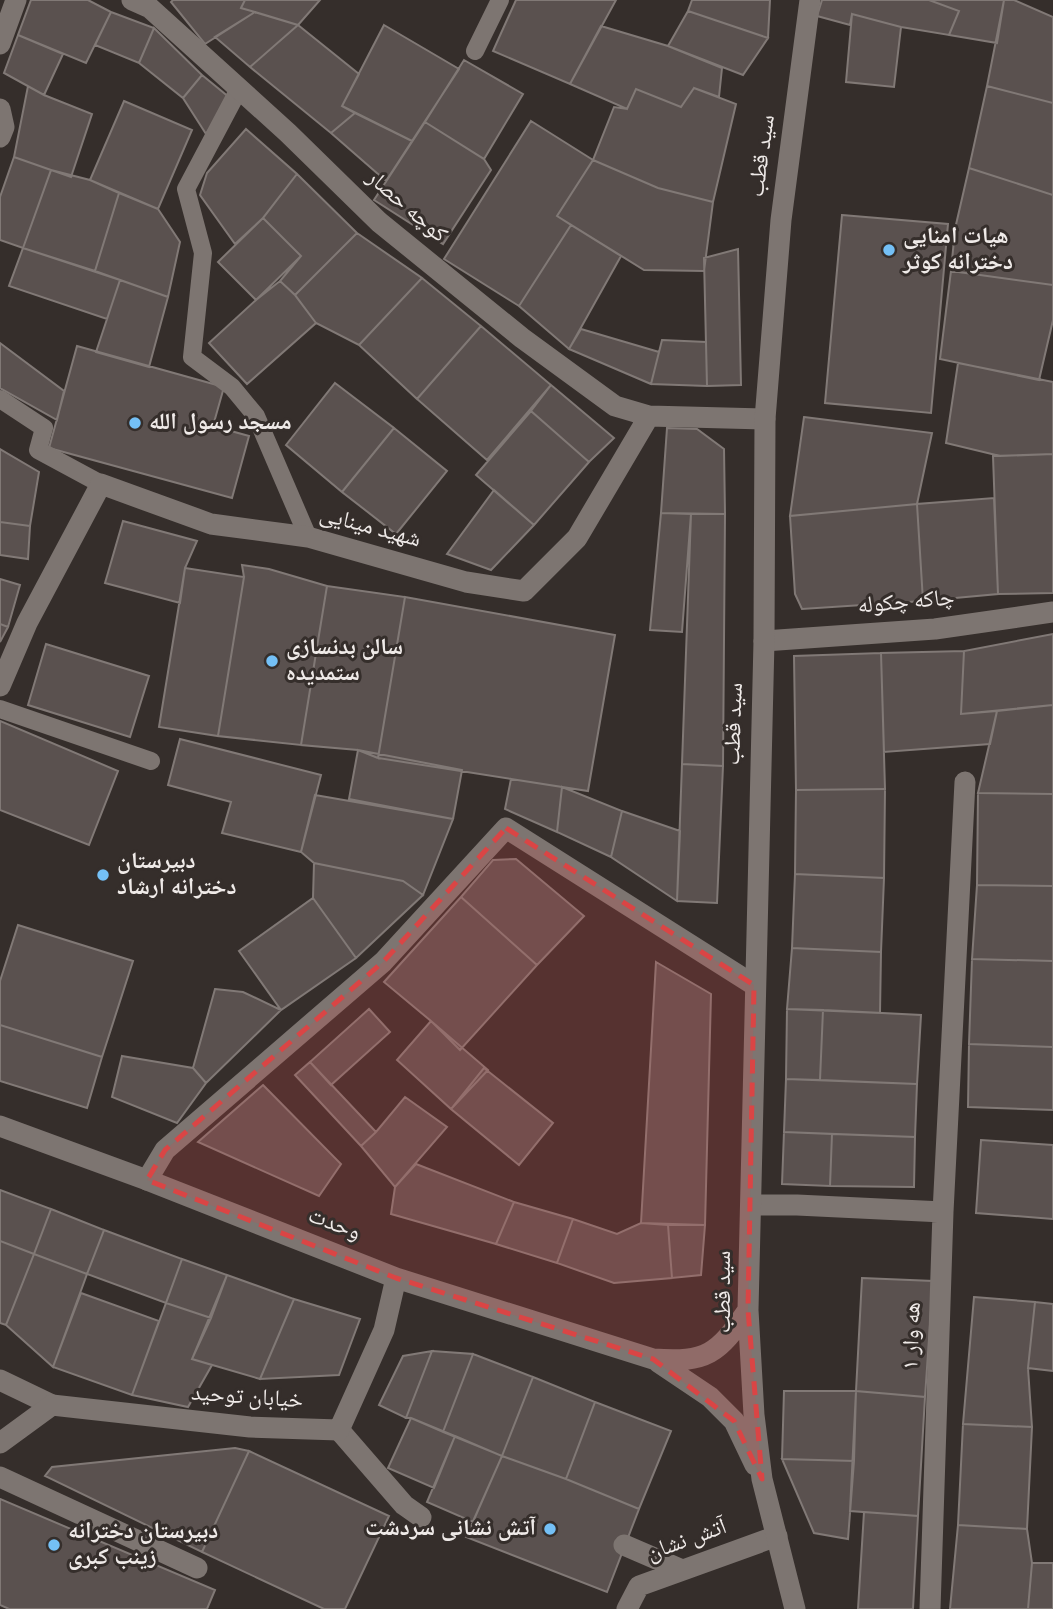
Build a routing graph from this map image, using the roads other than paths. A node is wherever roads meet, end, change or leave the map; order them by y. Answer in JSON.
{"nodes":[{"id":1,"x":16,"y":0,"type":"edge"},
{"id":2,"x":500,"y":0,"type":"edge"},
{"id":3,"x":810,"y":0,"type":"edge"},
{"id":4,"x":146,"y":3,"type":"edge"},
{"id":5,"x":0,"y":44,"type":"edge"},
{"id":6,"x":475,"y":51,"type":"dead end"},
{"id":7,"x":239,"y":89,"type":"junction"},
{"id":8,"x":0,"y":109,"type":"edge"},
{"id":9,"x":0,"y":137,"type":"edge"},
{"id":10,"x":0,"y":399,"type":"edge"},
{"id":11,"x":649,"y":416,"type":"junction"},
{"id":12,"x":765,"y":419,"type":"junction"},
{"id":13,"x":101,"y":484,"type":"junction"},
{"id":14,"x":309,"y":537,"type":"junction"},
{"id":15,"x":1053,"y":612,"type":"edge"},
{"id":16,"x":764,"y":641,"type":"junction"},
{"id":17,"x":0,"y":686,"type":"edge"},
{"id":18,"x":0,"y":709,"type":"edge"},
{"id":19,"x":151,"y":761,"type":"dead end"},
{"id":20,"x":965,"y":782,"type":"dead end"},
{"id":21,"x":754,"y":985,"type":"junction"},
{"id":22,"x":0,"y":1126,"type":"edge"},
{"id":23,"x":147,"y":1180,"type":"junction"},
{"id":24,"x":751,"y":1205,"type":"junction"},
{"id":25,"x":943,"y":1212,"type":"junction"},
{"id":26,"x":396,"y":1278,"type":"junction"},
{"id":27,"x":748,"y":1310,"type":"junction"},
{"id":28,"x":653,"y":1359,"type":"junction"},
{"id":29,"x":0,"y":1380,"type":"edge"},
{"id":30,"x":52,"y":1405,"type":"junction"},
{"id":31,"x":339,"y":1430,"type":"junction"},
{"id":32,"x":0,"y":1443,"type":"edge"},
{"id":33,"x":0,"y":1477,"type":"edge"},
{"id":34,"x":762,"y":1479,"type":"junction"},
{"id":35,"x":421,"y":1517,"type":"dead end"},
{"id":36,"x":777,"y":1536,"type":"junction"},
{"id":37,"x":624,"y":1545,"type":"dead end"},
{"id":38,"x":197,"y":1568,"type":"dead end"},
{"id":39,"x":682,"y":1570,"type":"junction"},
{"id":40,"x":627,"y":1609,"type":"edge"},
{"id":41,"x":795,"y":1609,"type":"edge"},
{"id":42,"x":930,"y":1609,"type":"edge"}],
"edges":[{"from":1,"to":5,"type":"street"},
{"from":2,"to":6,"type":"lane"},
{"from":3,"to":12,"type":"street","name":"سید قطب"},
{"from":4,"to":7,"type":"street","name":"کوچه حصار"},
{"from":7,"to":11,"type":"street","name":"کوچه حصار"},
{"from":7,"to":14,"type":"lane"},
{"from":8,"to":9,"type":"street"},
{"from":10,"to":13,"type":"lane"},
{"from":11,"to":12,"type":"street"},
{"from":11,"to":14,"type":"street","name":"شهید مینایی"},
{"from":12,"to":16,"type":"street","name":"سید قطب"},
{"from":13,"to":14,"type":"street","name":"شهید مینایی"},
{"from":13,"to":17,"type":"street"},
{"from":15,"to":16,"type":"street","name":"چاکه چکوله"},
{"from":16,"to":21,"type":"street","name":"سید قطب"},
{"from":18,"to":19,"type":"lane"},
{"from":20,"to":25,"type":"street","name":"هه وار ۱"},
{"from":21,"to":23,"type":"street"},
{"from":21,"to":24,"type":"street","name":"سید قطب"},
{"from":22,"to":23,"type":"street","name":"وحدت"},
{"from":23,"to":26,"type":"street","name":"وحدت"},
{"from":24,"to":25,"type":"street"},
{"from":24,"to":27,"type":"street","name":"سید قطب"},
{"from":25,"to":42,"type":"street","name":"هه وار ۱"},
{"from":26,"to":28,"type":"street","name":"وحدت"},
{"from":26,"to":31,"type":"street"},
{"from":27,"to":28,"type":"street"},
{"from":27,"to":34,"type":"street","name":"سید قطب"},
{"from":28,"to":34,"type":"street"},
{"from":29,"to":30,"type":"street","name":"خیابان توحید"},
{"from":30,"to":31,"type":"street","name":"خیابان توحید"},
{"from":30,"to":32,"type":"street"},
{"from":31,"to":35,"type":"street"},
{"from":33,"to":38,"type":"street"},
{"from":34,"to":36,"type":"street"},
{"from":36,"to":39,"type":"street","name":"آتش نشان"},
{"from":36,"to":41,"type":"street"},
{"from":37,"to":39,"type":"street"},
{"from":39,"to":40,"type":"street","name":"آتش نشان"}]}
